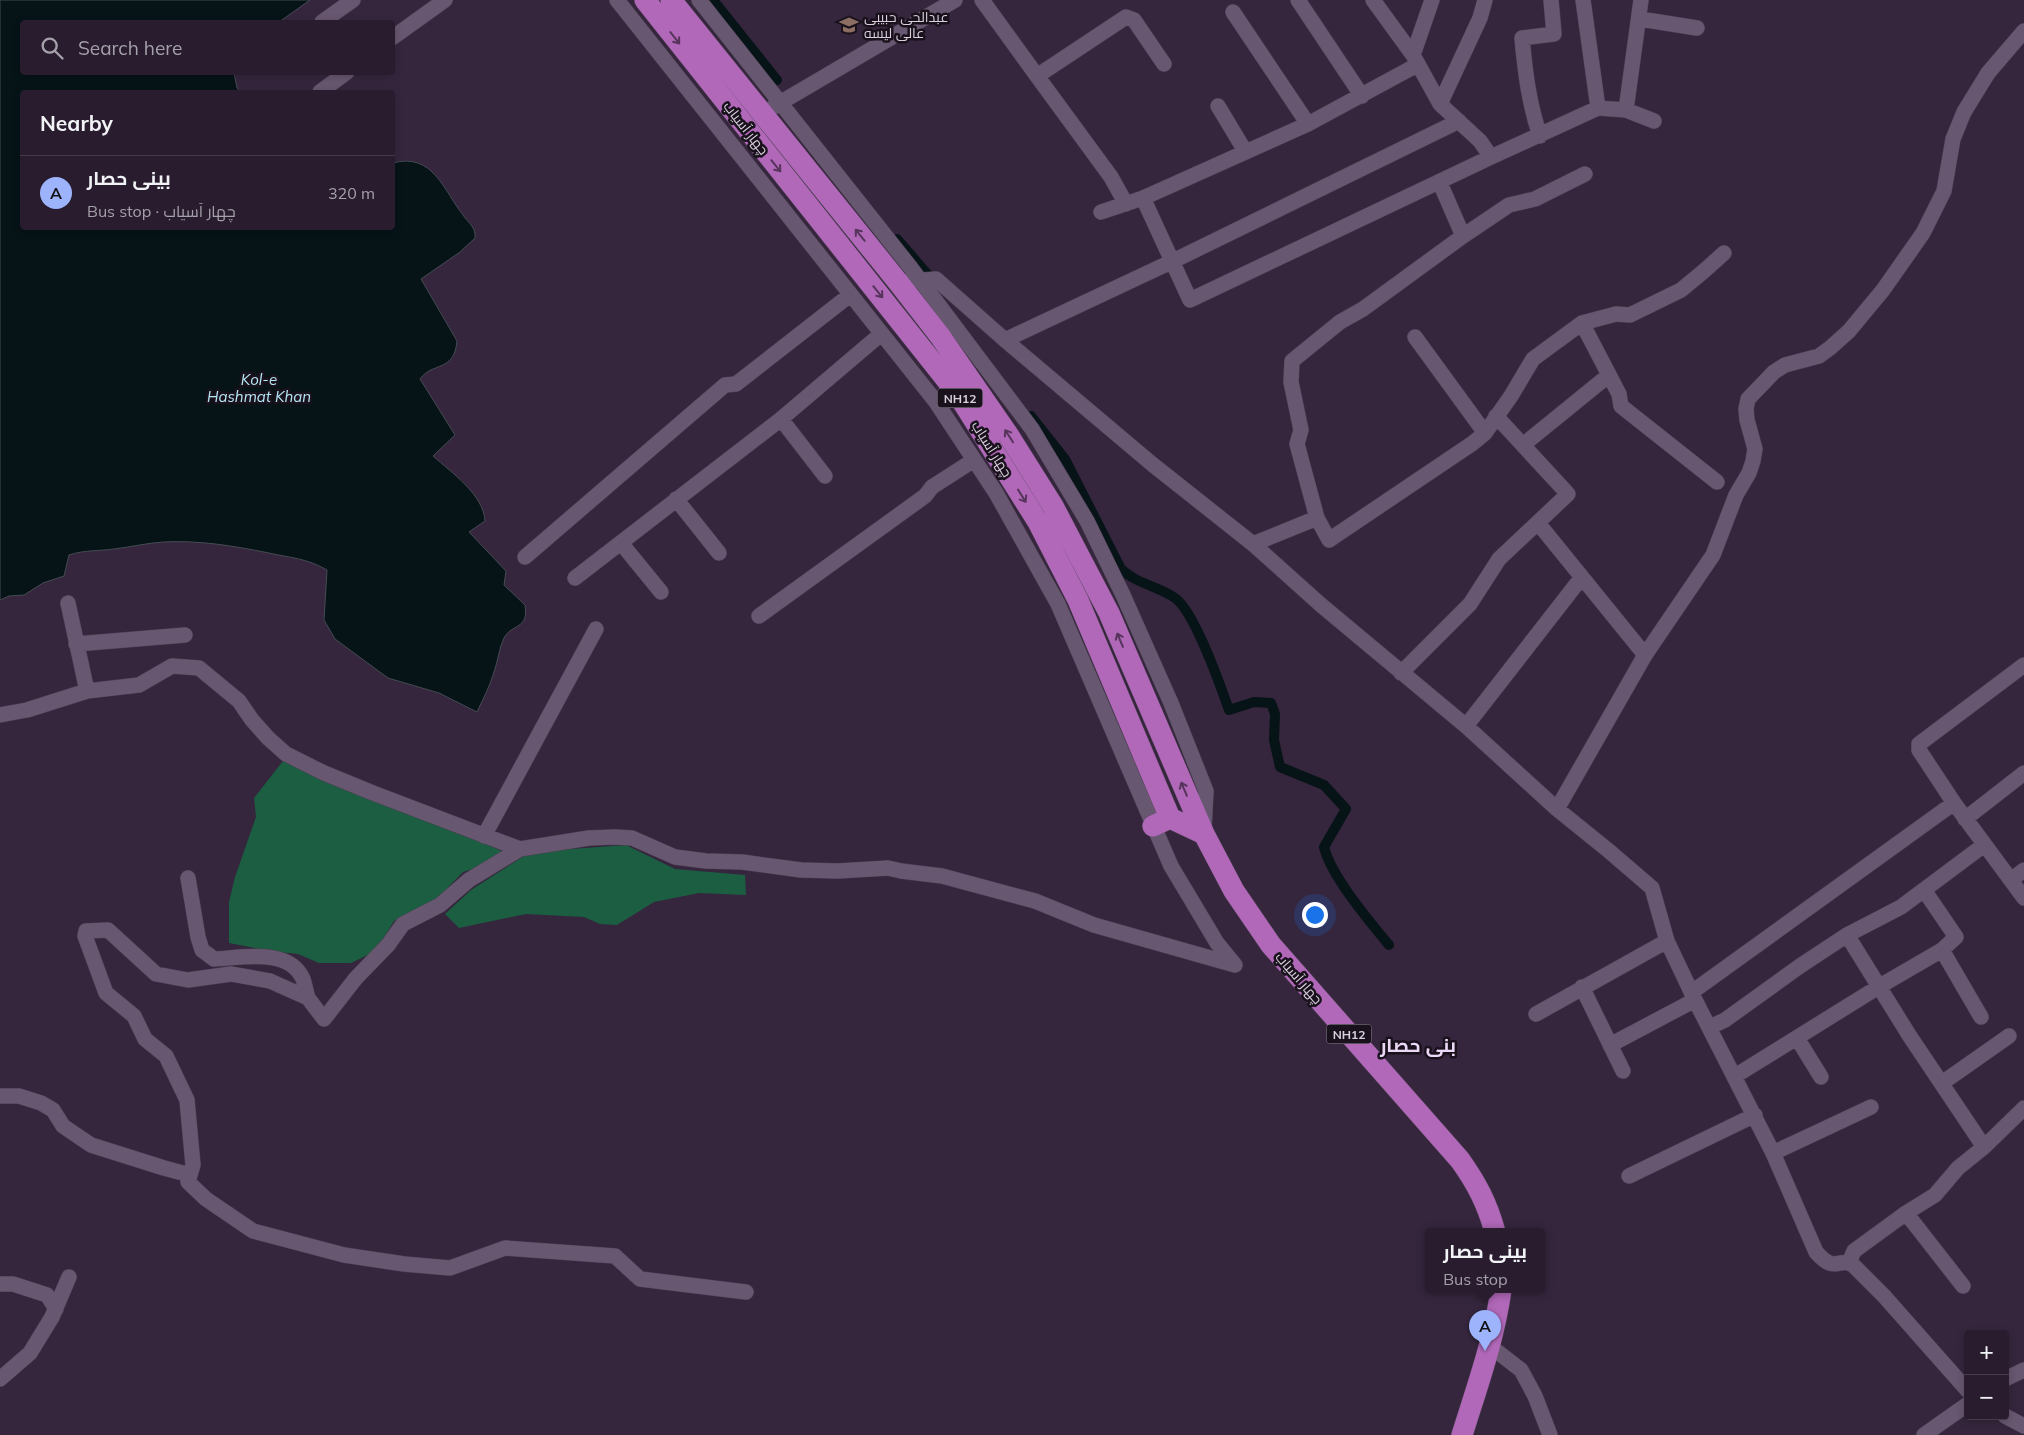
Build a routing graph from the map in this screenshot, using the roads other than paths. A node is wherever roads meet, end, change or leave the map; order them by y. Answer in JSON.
{"nodes":[{"id":1,"x":353,"y":0,"type":"edge"},
{"id":2,"x":445,"y":0,"type":"edge"},
{"id":3,"x":617,"y":0,"type":"edge"},
{"id":4,"x":645,"y":0,"type":"edge"},
{"id":5,"x":671,"y":0,"type":"edge"},
{"id":6,"x":699,"y":0,"type":"edge"},
{"id":7,"x":982,"y":0,"type":"edge"},
{"id":8,"x":1298,"y":0,"type":"edge"},
{"id":9,"x":1372,"y":0,"type":"edge"},
{"id":10,"x":1432,"y":0,"type":"edge"},
{"id":11,"x":1485,"y":0,"type":"edge"},
{"id":12,"x":1551,"y":0,"type":"edge"},
{"id":13,"x":1583,"y":0,"type":"edge"},
{"id":14,"x":1641,"y":0,"type":"edge"},
{"id":15,"x":949,"y":2,"type":"edge"},
{"id":16,"x":1233,"y":12,"type":"dead end"},
{"id":17,"x":1640,"y":19,"type":"junction"},
{"id":18,"x":325,"y":20,"type":"edge"},
{"id":19,"x":1698,"y":28,"type":"dead end"},
{"id":20,"x":2024,"y":31,"type":"edge"},
{"id":21,"x":395,"y":36,"type":"edge"},
{"id":22,"x":1415,"y":60,"type":"junction"},
{"id":23,"x":1164,"y":64,"type":"dead end"},
{"id":24,"x":343,"y":75,"type":"edge"},
{"id":25,"x":1037,"y":76,"type":"junction"},
{"id":26,"x":323,"y":90,"type":"edge"},
{"id":27,"x":1362,"y":96,"type":"junction"},
{"id":28,"x":1440,"y":104,"type":"junction"},
{"id":29,"x":1218,"y":106,"type":"dead end"},
{"id":30,"x":771,"y":108,"type":"junction"},
{"id":31,"x":1598,"y":108,"type":"junction"},
{"id":32,"x":1626,"y":110,"type":"junction"},
{"id":33,"x":1460,"y":121,"type":"junction"},
{"id":34,"x":1654,"y":121,"type":"dead end"},
{"id":35,"x":1308,"y":124,"type":"junction"},
{"id":36,"x":1540,"y":136,"type":"junction"},
{"id":37,"x":1245,"y":151,"type":"junction"},
{"id":38,"x":1491,"y":157,"type":"junction"},
{"id":39,"x":1585,"y":174,"type":"dead end"},
{"id":40,"x":1440,"y":183,"type":"junction"},
{"id":41,"x":1143,"y":198,"type":"junction"},
{"id":42,"x":1126,"y":204,"type":"junction"},
{"id":43,"x":1100,"y":212,"type":"dead end"},
{"id":44,"x":1462,"y":236,"type":"junction"},
{"id":45,"x":1724,"y":253,"type":"dead end"},
{"id":46,"x":1173,"y":262,"type":"junction"},
{"id":47,"x":920,"y":280,"type":"junction"},
{"id":48,"x":898,"y":282,"type":"junction"},
{"id":49,"x":850,"y":295,"type":"junction"},
{"id":50,"x":1582,"y":322,"type":"junction"},
{"id":51,"x":881,"y":334,"type":"junction"},
{"id":52,"x":1415,"y":336,"type":"dead end"},
{"id":53,"x":1005,"y":340,"type":"junction"},
{"id":54,"x":1608,"y":375,"type":"junction"},
{"id":55,"x":1496,"y":416,"type":"junction"},
{"id":56,"x":781,"y":419,"type":"junction"},
{"id":57,"x":1485,"y":433,"type":"junction"},
{"id":58,"x":1523,"y":445,"type":"junction"},
{"id":59,"x":974,"y":460,"type":"junction"},
{"id":60,"x":825,"y":476,"type":"dead end"},
{"id":61,"x":1717,"y":482,"type":"dead end"},
{"id":62,"x":676,"y":500,"type":"junction"},
{"id":63,"x":1317,"y":518,"type":"junction"},
{"id":64,"x":1538,"y":522,"type":"junction"},
{"id":65,"x":621,"y":543,"type":"junction"},
{"id":66,"x":1253,"y":544,"type":"junction"},
{"id":67,"x":719,"y":553,"type":"dead end"},
{"id":68,"x":525,"y":557,"type":"dead end"},
{"id":69,"x":1582,"y":577,"type":"junction"},
{"id":70,"x":575,"y":578,"type":"dead end"},
{"id":71,"x":661,"y":592,"type":"dead end"},
{"id":72,"x":68,"y":603,"type":"dead end"},
{"id":73,"x":759,"y":616,"type":"dead end"},
{"id":74,"x":596,"y":629,"type":"dead end"},
{"id":75,"x":185,"y":635,"type":"dead end"},
{"id":76,"x":76,"y":644,"type":"junction"},
{"id":77,"x":1645,"y":655,"type":"junction"},
{"id":78,"x":2024,"y":664,"type":"edge"},
{"id":79,"x":1402,"y":673,"type":"junction"},
{"id":80,"x":87,"y":691,"type":"junction"},
{"id":81,"x":0,"y":716,"type":"edge"},
{"id":82,"x":1466,"y":726,"type":"junction"},
{"id":83,"x":2024,"y":773,"type":"edge"},
{"id":84,"x":1954,"y":803,"type":"junction"},
{"id":85,"x":1558,"y":809,"type":"junction"},
{"id":86,"x":1965,"y":819,"type":"junction"},
{"id":87,"x":1162,"y":822,"type":"junction"},
{"id":88,"x":1204,"y":834,"type":"junction"},
{"id":89,"x":484,"y":836,"type":"junction"},
{"id":90,"x":1984,"y":846,"type":"junction"},
{"id":91,"x":520,"y":849,"type":"junction"},
{"id":92,"x":2024,"y":870,"type":"edge"},
{"id":93,"x":188,"y":878,"type":"dead end"},
{"id":94,"x":2011,"y":880,"type":"junction"},
{"id":95,"x":1924,"y":890,"type":"junction"},
{"id":96,"x":2024,"y":898,"type":"edge"},
{"id":97,"x":1847,"y":935,"type":"junction"},
{"id":98,"x":1667,"y":941,"type":"junction"},
{"id":99,"x":1942,"y":950,"type":"junction"},
{"id":100,"x":1880,"y":986,"type":"junction"},
{"id":101,"x":1582,"y":987,"type":"junction"},
{"id":102,"x":1694,"y":996,"type":"junction"},
{"id":103,"x":308,"y":998,"type":"junction"},
{"id":104,"x":1536,"y":1014,"type":"dead end"},
{"id":105,"x":1981,"y":1017,"type":"dead end"},
{"id":106,"x":1710,"y":1027,"type":"junction"},
{"id":107,"x":2009,"y":1036,"type":"dead end"},
{"id":108,"x":1797,"y":1038,"type":"junction"},
{"id":109,"x":1610,"y":1045,"type":"junction"},
{"id":110,"x":1623,"y":1071,"type":"dead end"},
{"id":111,"x":1735,"y":1076,"type":"junction"},
{"id":112,"x":1821,"y":1077,"type":"dead end"},
{"id":113,"x":1942,"y":1083,"type":"junction"},
{"id":114,"x":0,"y":1096,"type":"edge"},
{"id":115,"x":1871,"y":1107,"type":"dead end"},
{"id":116,"x":2024,"y":1108,"type":"edge"},
{"id":117,"x":1755,"y":1116,"type":"junction"},
{"id":118,"x":1984,"y":1147,"type":"junction"},
{"id":119,"x":1773,"y":1153,"type":"junction"},
{"id":120,"x":190,"y":1174,"type":"junction"},
{"id":121,"x":1629,"y":1176,"type":"dead end"},
{"id":122,"x":1906,"y":1213,"type":"junction"},
{"id":123,"x":1494,"y":1228,"type":"edge"},
{"id":124,"x":1850,"y":1263,"type":"junction"},
{"id":125,"x":69,"y":1277,"type":"dead end"},
{"id":126,"x":0,"y":1284,"type":"edge"},
{"id":127,"x":1963,"y":1286,"type":"dead end"},
{"id":128,"x":746,"y":1292,"type":"dead end"},
{"id":129,"x":1501,"y":1293,"type":"edge"},
{"id":130,"x":56,"y":1309,"type":"junction"},
{"id":131,"x":1490,"y":1346,"type":"junction"},
{"id":132,"x":2024,"y":1370,"type":"edge"},
{"id":133,"x":2009,"y":1377,"type":"edge"},
{"id":134,"x":0,"y":1378,"type":"edge"},
{"id":135,"x":1964,"y":1386,"type":"edge"},
{"id":136,"x":1964,"y":1407,"type":"edge"},
{"id":137,"x":2009,"y":1418,"type":"edge"},
{"id":138,"x":2024,"y":1426,"type":"edge"},
{"id":139,"x":1462,"y":1435,"type":"edge"},
{"id":140,"x":1550,"y":1435,"type":"edge"},
{"id":141,"x":1924,"y":1435,"type":"edge"}],
"edges":[{"from":1,"to":18,"type":"street"},
{"from":2,"to":21,"type":"street"},
{"from":3,"to":49,"type":"street"},
{"from":4,"to":87,"type":"highway","name":"چهار آسیاب","number":"NH12","one_way":true},
{"from":5,"to":30,"type":"highway","name":"چهار آسیاب","number":"NH12"},
{"from":6,"to":30,"type":"street"},
{"from":7,"to":25,"type":"street"},
{"from":8,"to":27,"type":"street"},
{"from":9,"to":22,"type":"street"},
{"from":10,"to":22,"type":"street"},
{"from":11,"to":28,"type":"street"},
{"from":12,"to":36,"type":"street"},
{"from":13,"to":31,"type":"street"},
{"from":14,"to":17,"type":"street"},
{"from":15,"to":30,"type":"street"},
{"from":16,"to":35,"type":"street"},
{"from":17,"to":19,"type":"street"},
{"from":17,"to":32,"type":"street"},
{"from":20,"to":77,"type":"street"},
{"from":22,"to":27,"type":"street"},
{"from":22,"to":28,"type":"street"},
{"from":23,"to":25,"type":"street"},
{"from":24,"to":26,"type":"street"},
{"from":25,"to":42,"type":"street"},
{"from":27,"to":35,"type":"street"},
{"from":28,"to":33,"type":"street"},
{"from":29,"to":37,"type":"street"},
{"from":30,"to":47,"type":"street"},
{"from":48,"to":30,"type":"highway","name":"چهار آسیاب","number":"NH12","one_way":true},
{"from":31,"to":32,"type":"street"},
{"from":31,"to":36,"type":"street"},
{"from":32,"to":34,"type":"street"},
{"from":33,"to":38,"type":"street"},
{"from":33,"to":46,"type":"street"},
{"from":35,"to":37,"type":"street"},
{"from":36,"to":38,"type":"street"},
{"from":37,"to":41,"type":"street"},
{"from":38,"to":40,"type":"street"},
{"from":39,"to":44,"type":"street"},
{"from":40,"to":44,"type":"street"},
{"from":40,"to":46,"type":"street"},
{"from":41,"to":42,"type":"street"},
{"from":41,"to":46,"type":"street"},
{"from":42,"to":43,"type":"street"},
{"from":44,"to":63,"type":"street"},
{"from":45,"to":50,"type":"street"},
{"from":46,"to":53,"type":"street"},
{"from":47,"to":48,"type":"street"},
{"from":47,"to":53,"type":"street"},
{"from":47,"to":88,"type":"street"},
{"from":88,"to":48,"type":"highway","name":"چهار آسیاب","number":"NH12","one_way":true},
{"from":49,"to":51,"type":"street"},
{"from":49,"to":68,"type":"street"},
{"from":50,"to":54,"type":"street"},
{"from":50,"to":55,"type":"street"},
{"from":51,"to":56,"type":"street"},
{"from":51,"to":59,"type":"street"},
{"from":52,"to":57,"type":"street"},
{"from":53,"to":66,"type":"street"},
{"from":54,"to":58,"type":"street"},
{"from":54,"to":61,"type":"street"},
{"from":55,"to":57,"type":"street"},
{"from":55,"to":58,"type":"street"},
{"from":56,"to":60,"type":"street"},
{"from":56,"to":62,"type":"street"},
{"from":57,"to":63,"type":"street"},
{"from":58,"to":64,"type":"street"},
{"from":59,"to":73,"type":"street"},
{"from":59,"to":87,"type":"street"},
{"from":62,"to":65,"type":"street"},
{"from":62,"to":67,"type":"street"},
{"from":63,"to":66,"type":"street"},
{"from":64,"to":69,"type":"street"},
{"from":64,"to":79,"type":"street"},
{"from":65,"to":70,"type":"street"},
{"from":65,"to":71,"type":"street"},
{"from":66,"to":79,"type":"street"},
{"from":69,"to":77,"type":"street"},
{"from":69,"to":82,"type":"street"},
{"from":72,"to":76,"type":"street"},
{"from":74,"to":89,"type":"street"},
{"from":75,"to":76,"type":"street"},
{"from":76,"to":80,"type":"street"},
{"from":77,"to":85,"type":"street"},
{"from":78,"to":84,"type":"street"},
{"from":79,"to":82,"type":"street"},
{"from":80,"to":81,"type":"street"},
{"from":80,"to":89,"type":"street"},
{"from":82,"to":85,"type":"street"},
{"from":83,"to":86,"type":"street"},
{"from":84,"to":86,"type":"street"},
{"from":84,"to":102,"type":"street"},
{"from":85,"to":98,"type":"street"},
{"from":86,"to":90,"type":"street"},
{"from":87,"to":88,"type":"highway"},
{"from":87,"to":91,"type":"street"},
{"from":88,"to":123,"type":"highway","name":"چهار آسیاب","number":"NH12"},
{"from":89,"to":91,"type":"street"},
{"from":90,"to":94,"type":"street"},
{"from":90,"to":95,"type":"street"},
{"from":91,"to":103,"type":"street"},
{"from":92,"to":94,"type":"street"},
{"from":93,"to":103,"type":"street"},
{"from":94,"to":96,"type":"street"},
{"from":95,"to":97,"type":"street"},
{"from":95,"to":99,"type":"street"},
{"from":97,"to":100,"type":"street"},
{"from":97,"to":106,"type":"street"},
{"from":98,"to":101,"type":"street"},
{"from":98,"to":102,"type":"street"},
{"from":99,"to":100,"type":"street"},
{"from":99,"to":105,"type":"street"},
{"from":100,"to":108,"type":"street"},
{"from":100,"to":113,"type":"street"},
{"from":101,"to":104,"type":"street"},
{"from":101,"to":109,"type":"street"},
{"from":102,"to":106,"type":"street"},
{"from":102,"to":109,"type":"street"},
{"from":103,"to":120,"type":"street"},
{"from":106,"to":111,"type":"street"},
{"from":107,"to":113,"type":"street"},
{"from":108,"to":111,"type":"street"},
{"from":108,"to":112,"type":"street"},
{"from":109,"to":110,"type":"street"},
{"from":111,"to":117,"type":"street"},
{"from":113,"to":118,"type":"street"},
{"from":114,"to":120,"type":"street"},
{"from":115,"to":119,"type":"street"},
{"from":116,"to":118,"type":"street"},
{"from":117,"to":119,"type":"street"},
{"from":117,"to":121,"type":"street"},
{"from":118,"to":122,"type":"street"},
{"from":119,"to":124,"type":"street"},
{"from":120,"to":128,"type":"street"},
{"from":122,"to":124,"type":"street"},
{"from":122,"to":127,"type":"street"},
{"from":124,"to":135,"type":"street"},
{"from":125,"to":130,"type":"street"},
{"from":126,"to":130,"type":"street"},
{"from":129,"to":131,"type":"highway"},
{"from":130,"to":134,"type":"street"},
{"from":131,"to":139,"type":"highway"},
{"from":131,"to":140,"type":"street"},
{"from":132,"to":133,"type":"street"},
{"from":136,"to":141,"type":"street"},
{"from":137,"to":138,"type":"street"}]}
